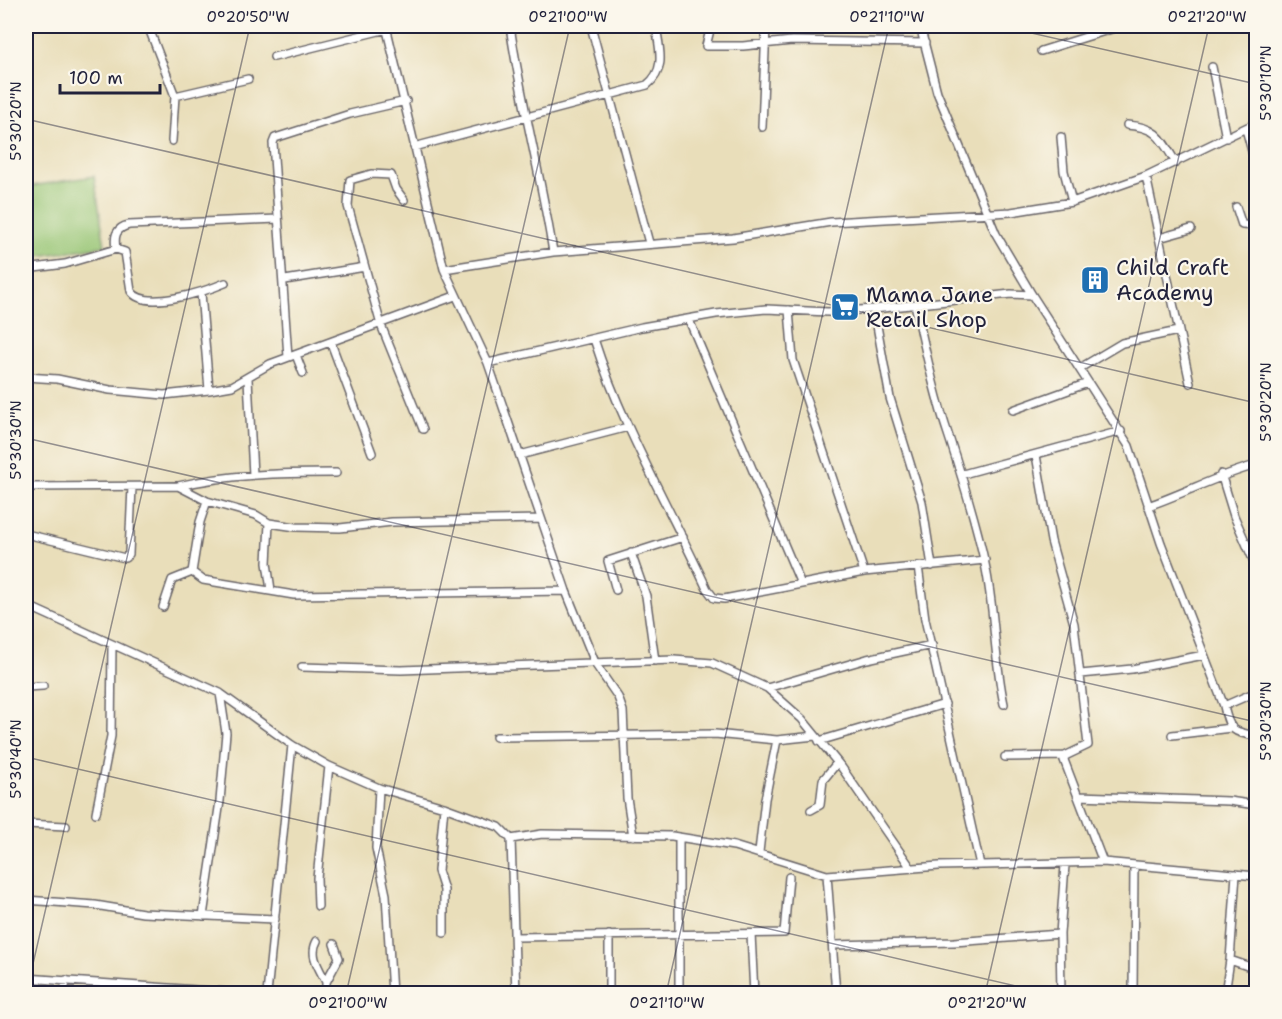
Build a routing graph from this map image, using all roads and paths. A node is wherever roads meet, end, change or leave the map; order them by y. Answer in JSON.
{"nodes":[{"id":1,"x":148,"y":26,"type":"edge"},
{"id":2,"x":510,"y":26,"type":"edge"},
{"id":3,"x":591,"y":26,"type":"edge"},
{"id":4,"x":656,"y":26,"type":"edge"},
{"id":5,"x":711,"y":26,"type":"edge"},
{"id":6,"x":766,"y":26,"type":"edge"},
{"id":7,"x":920,"y":26,"type":"edge"},
{"id":8,"x":1121,"y":26,"type":"edge"},
{"id":9,"x":386,"y":27,"type":"edge"},
{"id":10,"x":765,"y":42,"type":"junction"},
{"id":11,"x":924,"y":43,"type":"junction"},
{"id":12,"x":1041,"y":51,"type":"dead end"},
{"id":13,"x":274,"y":57,"type":"dead end"},
{"id":14,"x":1212,"y":67,"type":"dead end"},
{"id":15,"x":248,"y":79,"type":"dead end"},
{"id":16,"x":175,"y":96,"type":"junction"},
{"id":17,"x":609,"y":96,"type":"junction"},
{"id":18,"x":406,"y":100,"type":"junction"},
{"id":19,"x":527,"y":117,"type":"junction"},
{"id":20,"x":1257,"y":123,"type":"edge"},
{"id":21,"x":1127,"y":125,"type":"dead end"},
{"id":22,"x":762,"y":127,"type":"dead end"},
{"id":23,"x":1246,"y":129,"type":"junction"},
{"id":24,"x":1061,"y":137,"type":"dead end"},
{"id":25,"x":1226,"y":138,"type":"junction"},
{"id":26,"x":172,"y":141,"type":"dead end"},
{"id":27,"x":414,"y":147,"type":"junction"},
{"id":28,"x":1176,"y":163,"type":"junction"},
{"id":29,"x":1257,"y":166,"type":"edge"},
{"id":30,"x":1146,"y":176,"type":"junction"},
{"id":31,"x":405,"y":200,"type":"dead end"},
{"id":32,"x":1072,"y":202,"type":"junction"},
{"id":33,"x":1236,"y":207,"type":"dead end"},
{"id":34,"x":989,"y":214,"type":"junction"},
{"id":35,"x":278,"y":219,"type":"junction"},
{"id":36,"x":1257,"y":226,"type":"edge"},
{"id":37,"x":1191,"y":229,"type":"dead end"},
{"id":38,"x":1159,"y":238,"type":"junction"},
{"id":39,"x":649,"y":243,"type":"junction"},
{"id":40,"x":116,"y":249,"type":"junction"},
{"id":41,"x":554,"y":252,"type":"junction"},
{"id":42,"x":365,"y":267,"type":"junction"},
{"id":43,"x":26,"y":269,"type":"edge"},
{"id":44,"x":444,"y":269,"type":"junction"},
{"id":45,"x":285,"y":280,"type":"junction"},
{"id":46,"x":225,"y":283,"type":"dead end"},
{"id":47,"x":201,"y":293,"type":"junction"},
{"id":48,"x":1032,"y":295,"type":"junction"},
{"id":49,"x":455,"y":296,"type":"junction"},
{"id":50,"x":915,"y":304,"type":"junction"},
{"id":51,"x":874,"y":309,"type":"junction"},
{"id":52,"x":789,"y":310,"type":"junction"},
{"id":53,"x":689,"y":320,"type":"junction"},
{"id":54,"x":381,"y":325,"type":"junction"},
{"id":55,"x":1178,"y":331,"type":"junction"},
{"id":56,"x":594,"y":339,"type":"junction"},
{"id":57,"x":331,"y":343,"type":"junction"},
{"id":58,"x":296,"y":355,"type":"junction"},
{"id":59,"x":288,"y":357,"type":"junction"},
{"id":60,"x":488,"y":363,"type":"junction"},
{"id":61,"x":1080,"y":368,"type":"junction"},
{"id":62,"x":303,"y":373,"type":"dead end"},
{"id":63,"x":26,"y":377,"type":"edge"},
{"id":64,"x":248,"y":379,"type":"junction"},
{"id":65,"x":1088,"y":383,"type":"junction"},
{"id":66,"x":1190,"y":383,"type":"dead end"},
{"id":67,"x":209,"y":390,"type":"junction"},
{"id":68,"x":1013,"y":410,"type":"dead end"},
{"id":69,"x":628,"y":427,"type":"junction"},
{"id":70,"x":423,"y":429,"type":"dead end"},
{"id":71,"x":1121,"y":431,"type":"junction"},
{"id":72,"x":372,"y":453,"type":"dead end"},
{"id":73,"x":520,"y":455,"type":"junction"},
{"id":74,"x":1036,"y":455,"type":"junction"},
{"id":75,"x":1257,"y":465,"type":"edge"},
{"id":76,"x":336,"y":473,"type":"dead end"},
{"id":77,"x":963,"y":474,"type":"junction"},
{"id":78,"x":1221,"y":474,"type":"junction"},
{"id":79,"x":253,"y":475,"type":"junction"},
{"id":80,"x":178,"y":486,"type":"junction"},
{"id":81,"x":132,"y":487,"type":"junction"},
{"id":82,"x":26,"y":488,"type":"edge"},
{"id":83,"x":207,"y":501,"type":"junction"},
{"id":84,"x":1149,"y":506,"type":"junction"},
{"id":85,"x":541,"y":519,"type":"junction"},
{"id":86,"x":269,"y":523,"type":"junction"},
{"id":87,"x":26,"y":534,"type":"edge"},
{"id":88,"x":683,"y":537,"type":"junction"},
{"id":89,"x":632,"y":553,"type":"junction"},
{"id":90,"x":984,"y":560,"type":"junction"},
{"id":91,"x":918,"y":566,"type":"junction"},
{"id":92,"x":932,"y":566,"type":"junction"},
{"id":93,"x":1257,"y":566,"type":"edge"},
{"id":94,"x":192,"y":572,"type":"junction"},
{"id":95,"x":864,"y":572,"type":"junction"},
{"id":96,"x":801,"y":584,"type":"junction"},
{"id":97,"x":271,"y":590,"type":"junction"},
{"id":98,"x":616,"y":590,"type":"dead end"},
{"id":99,"x":566,"y":591,"type":"junction"},
{"id":100,"x":26,"y":605,"type":"edge"},
{"id":101,"x":163,"y":607,"type":"dead end"},
{"id":102,"x":112,"y":645,"type":"junction"},
{"id":103,"x":932,"y":645,"type":"junction"},
{"id":104,"x":1204,"y":655,"type":"junction"},
{"id":105,"x":655,"y":661,"type":"junction"},
{"id":106,"x":596,"y":664,"type":"junction"},
{"id":107,"x":302,"y":667,"type":"dead end"},
{"id":108,"x":1081,"y":674,"type":"junction"},
{"id":109,"x":43,"y":686,"type":"dead end"},
{"id":110,"x":26,"y":687,"type":"edge"},
{"id":111,"x":767,"y":688,"type":"junction"},
{"id":112,"x":1257,"y":692,"type":"edge"},
{"id":113,"x":220,"y":693,"type":"junction"},
{"id":114,"x":945,"y":704,"type":"junction"},
{"id":115,"x":1004,"y":704,"type":"dead end"},
{"id":116,"x":1224,"y":706,"type":"junction"},
{"id":117,"x":1231,"y":728,"type":"junction"},
{"id":118,"x":626,"y":735,"type":"junction"},
{"id":119,"x":1172,"y":735,"type":"dead end"},
{"id":120,"x":1257,"y":736,"type":"edge"},
{"id":121,"x":496,"y":737,"type":"dead end"},
{"id":122,"x":817,"y":738,"type":"junction"},
{"id":123,"x":777,"y":740,"type":"junction"},
{"id":124,"x":292,"y":745,"type":"junction"},
{"id":125,"x":1065,"y":756,"type":"junction"},
{"id":126,"x":1005,"y":757,"type":"dead end"},
{"id":127,"x":837,"y":763,"type":"junction"},
{"id":128,"x":329,"y":766,"type":"junction"},
{"id":129,"x":379,"y":788,"type":"junction"},
{"id":130,"x":1078,"y":796,"type":"junction"},
{"id":131,"x":1257,"y":805,"type":"edge"},
{"id":132,"x":444,"y":807,"type":"junction"},
{"id":133,"x":811,"y":810,"type":"dead end"},
{"id":134,"x":96,"y":813,"type":"dead end"},
{"id":135,"x":26,"y":824,"type":"edge"},
{"id":136,"x":66,"y":826,"type":"dead end"},
{"id":137,"x":633,"y":836,"type":"junction"},
{"id":138,"x":679,"y":838,"type":"junction"},
{"id":139,"x":511,"y":839,"type":"junction"},
{"id":140,"x":759,"y":852,"type":"junction"},
{"id":141,"x":1103,"y":862,"type":"junction"},
{"id":142,"x":980,"y":865,"type":"junction"},
{"id":143,"x":1065,"y":865,"type":"junction"},
{"id":144,"x":1134,"y":865,"type":"junction"},
{"id":145,"x":911,"y":868,"type":"junction"},
{"id":146,"x":1236,"y":874,"type":"junction"},
{"id":147,"x":827,"y":876,"type":"junction"},
{"id":148,"x":1257,"y":876,"type":"edge"},
{"id":149,"x":789,"y":877,"type":"dead end"},
{"id":150,"x":26,"y":900,"type":"edge"},
{"id":151,"x":318,"y":906,"type":"dead end"},
{"id":152,"x":203,"y":916,"type":"junction"},
{"id":153,"x":275,"y":919,"type":"junction"},
{"id":154,"x":444,"y":933,"type":"dead end"},
{"id":155,"x":678,"y":933,"type":"junction"},
{"id":156,"x":751,"y":934,"type":"junction"},
{"id":157,"x":1060,"y":934,"type":"junction"},
{"id":158,"x":609,"y":935,"type":"junction"},
{"id":159,"x":515,"y":937,"type":"junction"},
{"id":160,"x":317,"y":940,"type":"dead end"},
{"id":161,"x":334,"y":944,"type":"dead end"},
{"id":162,"x":834,"y":945,"type":"junction"},
{"id":163,"x":1230,"y":960,"type":"junction"},
{"id":164,"x":1257,"y":969,"type":"edge"},
{"id":165,"x":26,"y":978,"type":"edge"},
{"id":166,"x":66,"y":980,"type":"junction"},
{"id":167,"x":326,"y":982,"type":"junction"},
{"id":168,"x":64,"y":993,"type":"edge"},
{"id":169,"x":254,"y":993,"type":"edge"},
{"id":170,"x":267,"y":993,"type":"edge"},
{"id":171,"x":326,"y":993,"type":"edge"},
{"id":172,"x":392,"y":993,"type":"edge"},
{"id":173,"x":516,"y":993,"type":"edge"},
{"id":174,"x":609,"y":993,"type":"edge"},
{"id":175,"x":679,"y":993,"type":"edge"},
{"id":176,"x":754,"y":993,"type":"edge"},
{"id":177,"x":836,"y":993,"type":"edge"},
{"id":178,"x":1061,"y":993,"type":"edge"},
{"id":179,"x":1133,"y":993,"type":"edge"},
{"id":180,"x":1225,"y":993,"type":"edge"}],
"edges":[{"from":1,"to":16,"type":"street"},
{"from":2,"to":19,"type":"street"},
{"from":3,"to":17,"type":"street"},
{"from":4,"to":17,"type":"street"},
{"from":5,"to":10,"type":"street"},
{"from":6,"to":10,"type":"street"},
{"from":7,"to":11,"type":"street"},
{"from":8,"to":12,"type":"street"},
{"from":9,"to":13,"type":"street"},
{"from":9,"to":18,"type":"street"},
{"from":10,"to":11,"type":"street"},
{"from":10,"to":22,"type":"street"},
{"from":11,"to":34,"type":"street"},
{"from":14,"to":25,"type":"street"},
{"from":15,"to":16,"type":"street"},
{"from":16,"to":26,"type":"street"},
{"from":17,"to":19,"type":"street"},
{"from":17,"to":39,"type":"street"},
{"from":18,"to":27,"type":"street"},
{"from":18,"to":35,"type":"street"},
{"from":19,"to":27,"type":"street"},
{"from":19,"to":41,"type":"street"},
{"from":20,"to":23,"type":"street"},
{"from":21,"to":28,"type":"street"},
{"from":23,"to":25,"type":"street"},
{"from":23,"to":29,"type":"street"},
{"from":24,"to":32,"type":"street"},
{"from":25,"to":28,"type":"street"},
{"from":27,"to":44,"type":"street"},
{"from":28,"to":30,"type":"street"},
{"from":30,"to":32,"type":"street"},
{"from":30,"to":38,"type":"street"},
{"from":31,"to":42,"type":"street"},
{"from":32,"to":34,"type":"street"},
{"from":33,"to":36,"type":"street"},
{"from":34,"to":39,"type":"street"},
{"from":34,"to":48,"type":"street"},
{"from":35,"to":40,"type":"street"},
{"from":35,"to":45,"type":"street"},
{"from":37,"to":38,"type":"street"},
{"from":38,"to":55,"type":"street"},
{"from":39,"to":41,"type":"street"},
{"from":40,"to":43,"type":"street"},
{"from":40,"to":47,"type":"street"},
{"from":41,"to":44,"type":"street"},
{"from":42,"to":45,"type":"street"},
{"from":42,"to":54,"type":"street"},
{"from":44,"to":49,"type":"street"},
{"from":45,"to":59,"type":"street"},
{"from":46,"to":47,"type":"street"},
{"from":47,"to":67,"type":"street"},
{"from":48,"to":50,"type":"street"},
{"from":48,"to":61,"type":"street"},
{"from":49,"to":54,"type":"street"},
{"from":49,"to":60,"type":"street"},
{"from":50,"to":51,"type":"street"},
{"from":50,"to":77,"type":"street"},
{"from":51,"to":52,"type":"street"},
{"from":51,"to":92,"type":"street"},
{"from":52,"to":53,"type":"street"},
{"from":52,"to":95,"type":"street"},
{"from":53,"to":56,"type":"street"},
{"from":53,"to":96,"type":"street"},
{"from":54,"to":57,"type":"street"},
{"from":54,"to":70,"type":"street"},
{"from":55,"to":61,"type":"street"},
{"from":55,"to":66,"type":"street"},
{"from":56,"to":60,"type":"street"},
{"from":56,"to":69,"type":"street"},
{"from":57,"to":58,"type":"street"},
{"from":57,"to":72,"type":"street"},
{"from":58,"to":59,"type":"street"},
{"from":58,"to":62,"type":"street"},
{"from":59,"to":64,"type":"street"},
{"from":60,"to":73,"type":"street"},
{"from":61,"to":65,"type":"street"},
{"from":63,"to":67,"type":"street"},
{"from":64,"to":67,"type":"street"},
{"from":64,"to":79,"type":"street"},
{"from":65,"to":68,"type":"street"},
{"from":65,"to":71,"type":"street"},
{"from":69,"to":73,"type":"street"},
{"from":69,"to":88,"type":"street"},
{"from":71,"to":74,"type":"street"},
{"from":71,"to":84,"type":"street"},
{"from":73,"to":85,"type":"street"},
{"from":74,"to":77,"type":"street"},
{"from":74,"to":108,"type":"street"},
{"from":75,"to":78,"type":"street"},
{"from":76,"to":79,"type":"street"},
{"from":77,"to":90,"type":"street"},
{"from":78,"to":84,"type":"street"},
{"from":78,"to":93,"type":"street"},
{"from":79,"to":80,"type":"street"},
{"from":80,"to":81,"type":"street"},
{"from":80,"to":83,"type":"street"},
{"from":81,"to":82,"type":"street"},
{"from":81,"to":87,"type":"street"},
{"from":83,"to":86,"type":"street"},
{"from":83,"to":94,"type":"street"},
{"from":84,"to":104,"type":"street"},
{"from":85,"to":86,"type":"street"},
{"from":85,"to":99,"type":"street"},
{"from":86,"to":97,"type":"street"},
{"from":88,"to":89,"type":"street"},
{"from":88,"to":96,"type":"street"},
{"from":89,"to":98,"type":"street"},
{"from":89,"to":105,"type":"street"},
{"from":90,"to":92,"type":"street"},
{"from":90,"to":115,"type":"street"},
{"from":91,"to":92,"type":"street"},
{"from":91,"to":95,"type":"street"},
{"from":91,"to":103,"type":"street"},
{"from":94,"to":97,"type":"street"},
{"from":94,"to":101,"type":"street"},
{"from":95,"to":96,"type":"street"},
{"from":97,"to":99,"type":"street"},
{"from":99,"to":106,"type":"street"},
{"from":100,"to":102,"type":"street"},
{"from":102,"to":113,"type":"street"},
{"from":102,"to":134,"type":"street"},
{"from":103,"to":111,"type":"street"},
{"from":103,"to":114,"type":"street"},
{"from":104,"to":108,"type":"street"},
{"from":104,"to":116,"type":"street"},
{"from":105,"to":106,"type":"street"},
{"from":105,"to":111,"type":"street"},
{"from":106,"to":107,"type":"street"},
{"from":106,"to":118,"type":"street"},
{"from":108,"to":125,"type":"street"},
{"from":109,"to":110,"type":"street"},
{"from":111,"to":122,"type":"street"},
{"from":112,"to":116,"type":"street"},
{"from":113,"to":124,"type":"street"},
{"from":113,"to":152,"type":"street"},
{"from":114,"to":122,"type":"street"},
{"from":114,"to":142,"type":"street"},
{"from":116,"to":117,"type":"street"},
{"from":117,"to":119,"type":"street"},
{"from":117,"to":120,"type":"street"},
{"from":118,"to":121,"type":"street"},
{"from":118,"to":123,"type":"street"},
{"from":118,"to":137,"type":"street"},
{"from":122,"to":123,"type":"street"},
{"from":122,"to":127,"type":"street"},
{"from":123,"to":140,"type":"street"},
{"from":124,"to":128,"type":"street"},
{"from":124,"to":153,"type":"street"},
{"from":125,"to":126,"type":"street"},
{"from":125,"to":130,"type":"street"},
{"from":127,"to":133,"type":"street"},
{"from":127,"to":145,"type":"street"},
{"from":128,"to":129,"type":"street"},
{"from":128,"to":151,"type":"street"},
{"from":129,"to":132,"type":"street"},
{"from":129,"to":172,"type":"street"},
{"from":130,"to":131,"type":"street"},
{"from":130,"to":141,"type":"street"},
{"from":132,"to":139,"type":"street"},
{"from":132,"to":154,"type":"street"},
{"from":135,"to":136,"type":"street"},
{"from":137,"to":138,"type":"street"},
{"from":137,"to":139,"type":"street"},
{"from":138,"to":140,"type":"street"},
{"from":138,"to":155,"type":"street"},
{"from":139,"to":159,"type":"street"},
{"from":140,"to":147,"type":"street"},
{"from":141,"to":143,"type":"street"},
{"from":141,"to":144,"type":"street"},
{"from":142,"to":143,"type":"street"},
{"from":142,"to":145,"type":"street"},
{"from":143,"to":157,"type":"street"},
{"from":144,"to":146,"type":"street"},
{"from":144,"to":179,"type":"street"},
{"from":145,"to":147,"type":"street"},
{"from":146,"to":148,"type":"street"},
{"from":146,"to":163,"type":"street"},
{"from":147,"to":162,"type":"street"},
{"from":149,"to":156,"type":"street"},
{"from":150,"to":152,"type":"street"},
{"from":152,"to":153,"type":"street"},
{"from":153,"to":170,"type":"street"},
{"from":155,"to":156,"type":"street"},
{"from":155,"to":158,"type":"street"},
{"from":155,"to":175,"type":"street"},
{"from":156,"to":176,"type":"street"},
{"from":157,"to":162,"type":"street"},
{"from":157,"to":178,"type":"street"},
{"from":158,"to":159,"type":"street"},
{"from":158,"to":174,"type":"street"},
{"from":159,"to":173,"type":"street"},
{"from":160,"to":167,"type":"street"},
{"from":161,"to":167,"type":"street"},
{"from":162,"to":177,"type":"street"},
{"from":163,"to":164,"type":"street"},
{"from":163,"to":180,"type":"street"},
{"from":165,"to":166,"type":"street"},
{"from":166,"to":168,"type":"street"},
{"from":166,"to":169,"type":"street"},
{"from":167,"to":171,"type":"street"}]}
